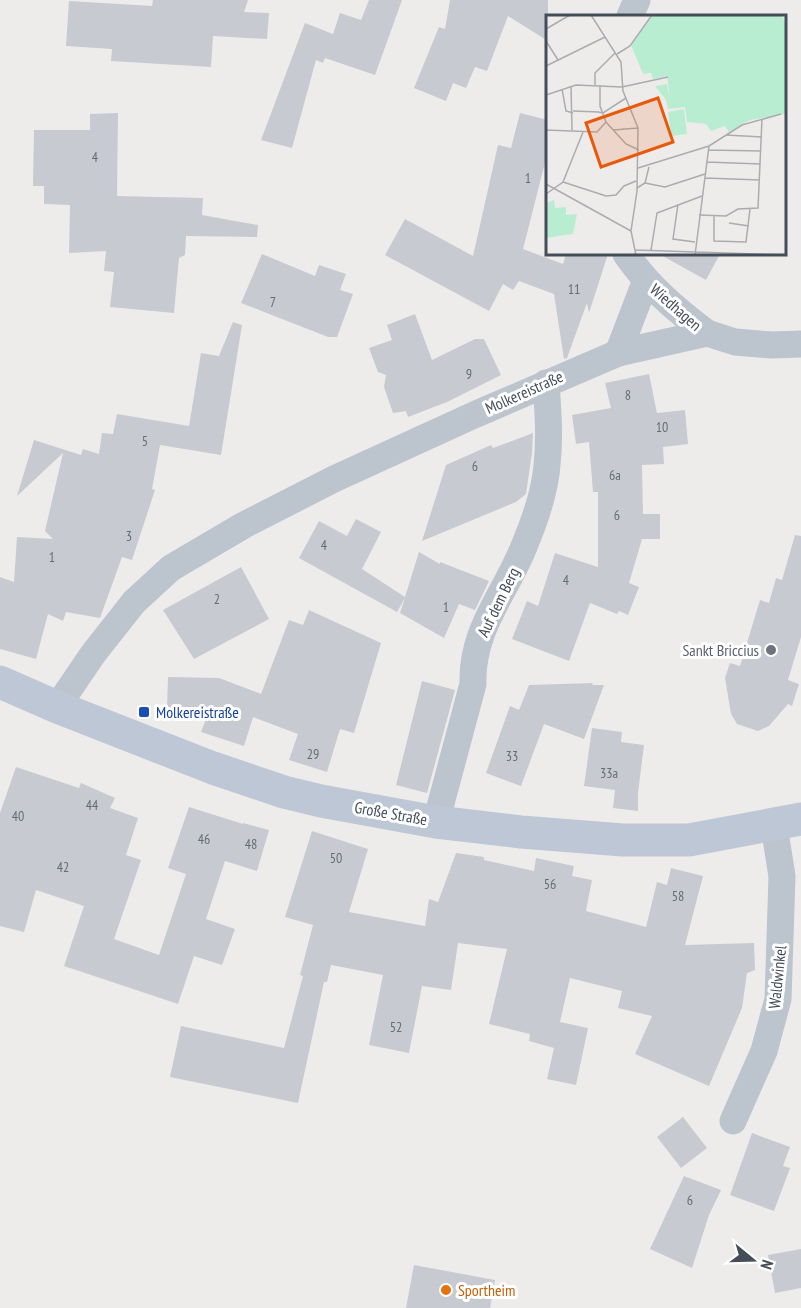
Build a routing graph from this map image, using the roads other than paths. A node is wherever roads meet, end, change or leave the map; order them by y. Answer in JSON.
{"nodes":[{"id":1,"x":637,"y":0,"type":"edge"},
{"id":2,"x":630,"y":15,"type":"edge"},
{"id":3,"x":627,"y":255,"type":"edge"},
{"id":4,"x":646,"y":280,"type":"junction"},
{"id":5,"x":707,"y":333,"type":"junction"},
{"id":6,"x":801,"y":344,"type":"edge"},
{"id":7,"x":618,"y":353,"type":"junction"},
{"id":8,"x":546,"y":383,"type":"junction"},
{"id":9,"x":0,"y":682,"type":"edge"},
{"id":10,"x":57,"y":707,"type":"junction"},
{"id":11,"x":436,"y":822,"type":"junction"},
{"id":12,"x":787,"y":823,"type":"edge"},
{"id":13,"x":733,"y":1121,"type":"dead end"}],
"edges":[{"from":1,"to":2,"type":"street"},
{"from":3,"to":4,"type":"street","name":"Wiedhagen"},
{"from":4,"to":5,"type":"street","name":"Wiedhagen"},
{"from":4,"to":7,"type":"street","name":"Wiedhagen"},
{"from":5,"to":6,"type":"street"},
{"from":5,"to":7,"type":"street","name":"Molkereistraße"},
{"from":7,"to":8,"type":"street","name":"Molkereistraße"},
{"from":8,"to":10,"type":"street","name":"Molkereistraße"},
{"from":8,"to":11,"type":"street","name":"Auf dem Berg"},
{"from":9,"to":10,"type":"main road","name":"Große Straße"},
{"from":10,"to":11,"type":"main road","name":"Große Straße"},
{"from":11,"to":12,"type":"main road","name":"Große Straße"},
{"from":12,"to":13,"type":"street","name":"Waldwinkel"}]}
